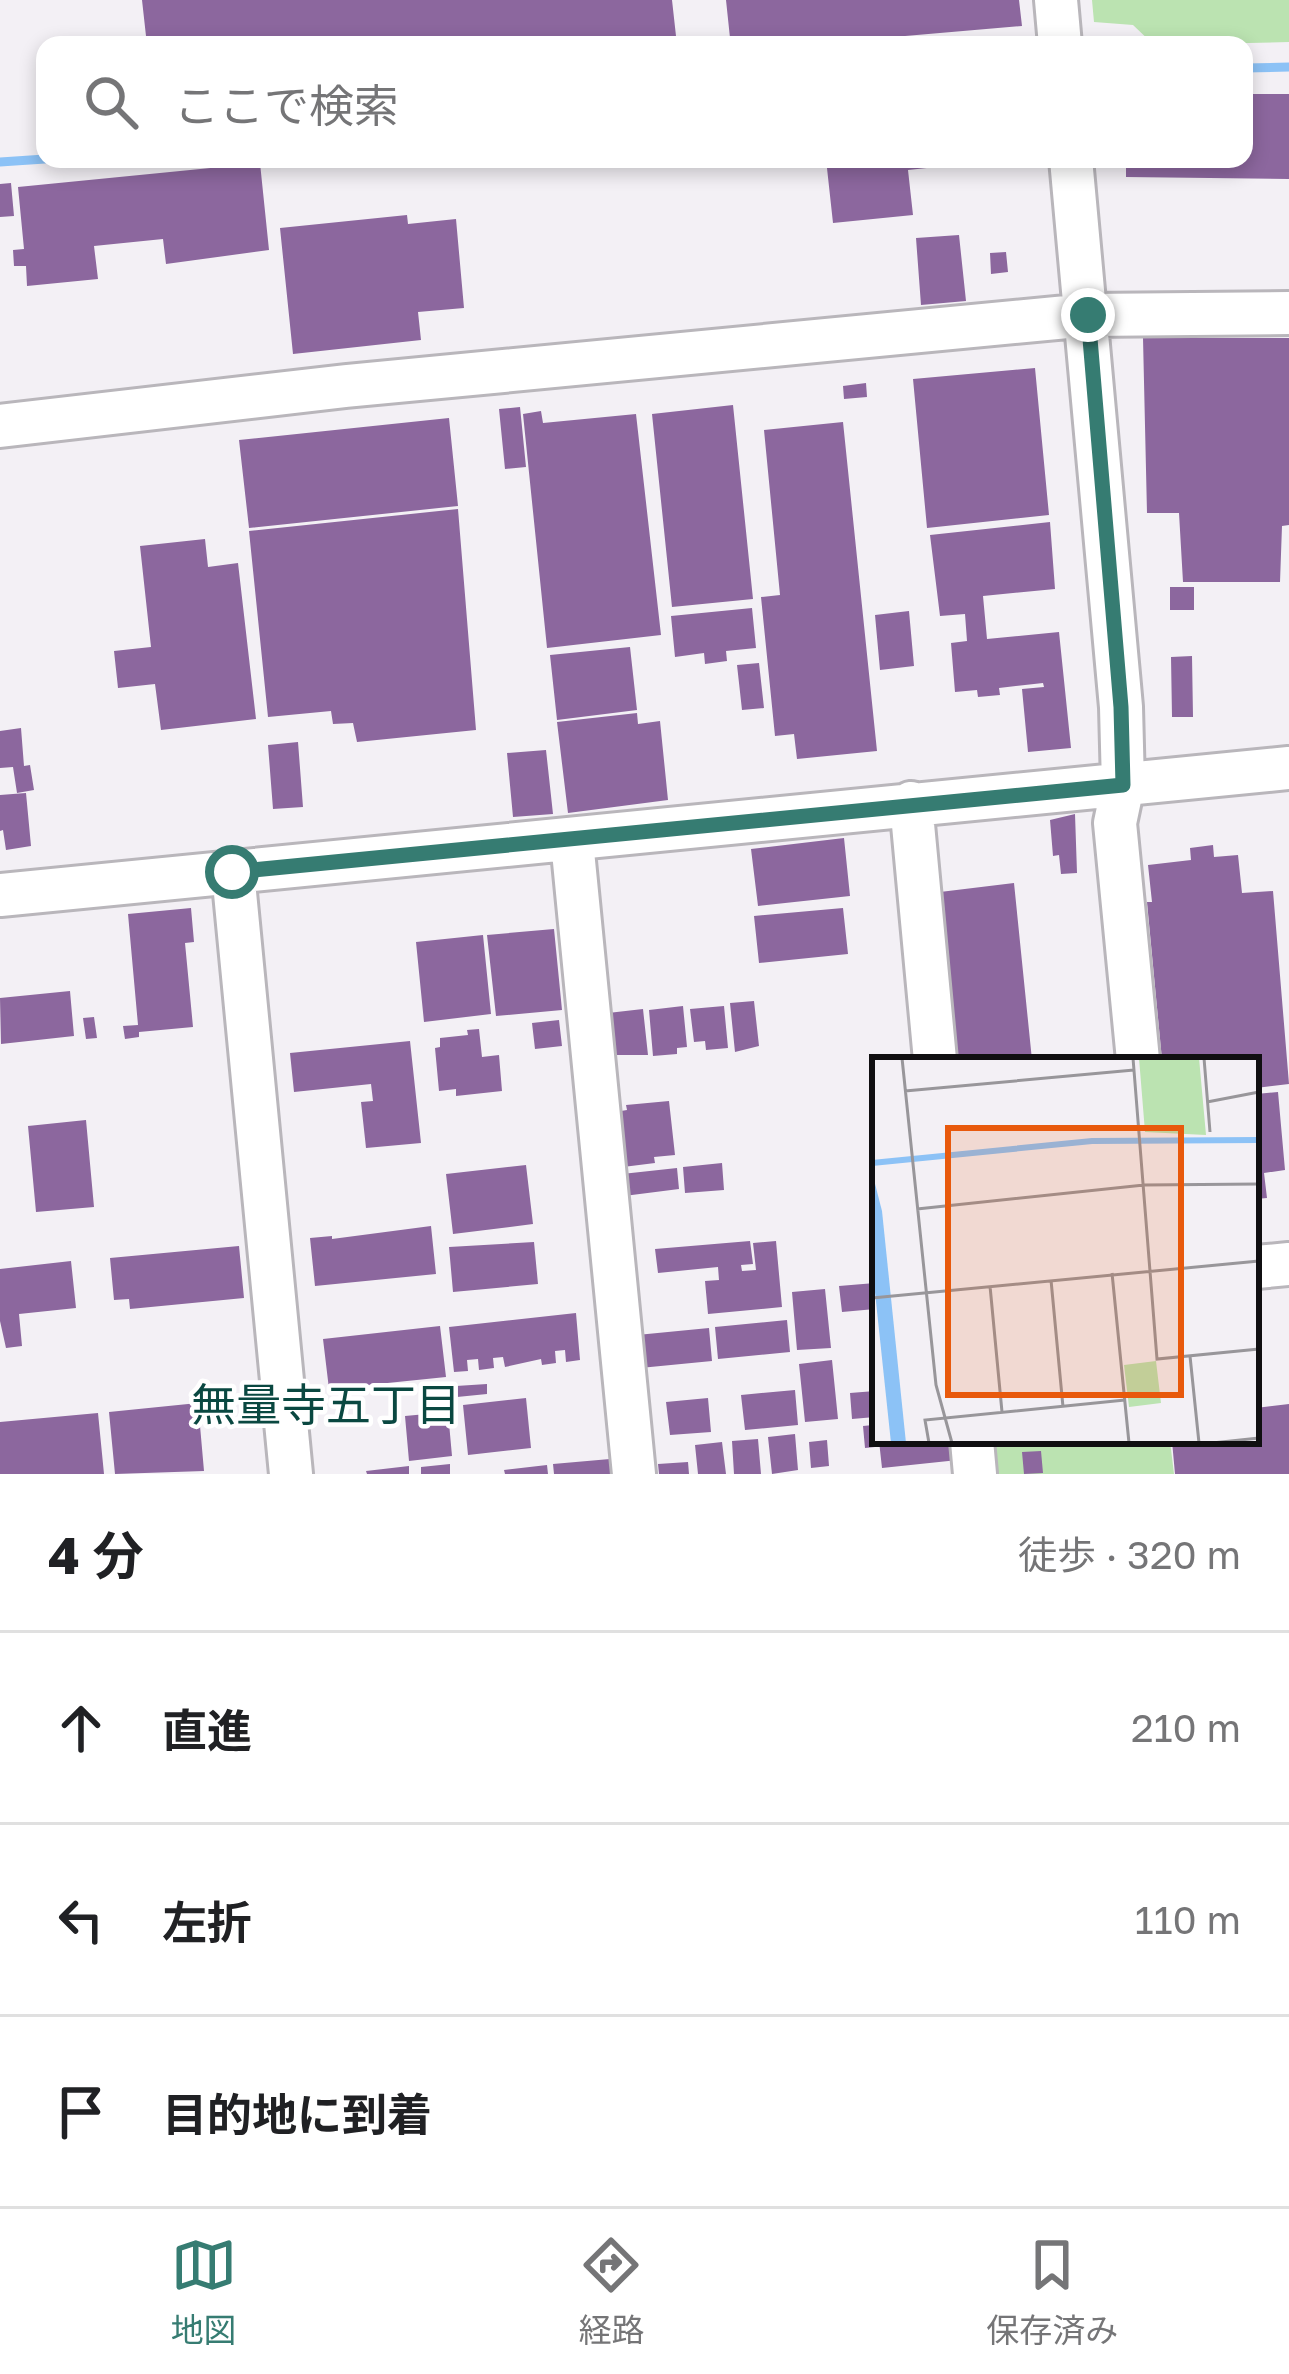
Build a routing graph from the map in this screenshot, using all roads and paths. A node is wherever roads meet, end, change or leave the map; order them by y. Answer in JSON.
{"nodes":[{"id":1,"x":1072,"y":168,"type":"edge"},
{"id":2,"x":1289,"y":313,"type":"edge"},
{"id":3,"x":1088,"y":315,"type":"junction"},
{"id":4,"x":0,"y":427,"type":"edge"},
{"id":5,"x":1289,"y":768,"type":"edge"},
{"id":6,"x":1123,"y":785,"type":"junction"},
{"id":7,"x":910,"y":803,"type":"junction"},
{"id":8,"x":572,"y":841,"type":"junction"},
{"id":9,"x":232,"y":872,"type":"junction"},
{"id":10,"x":0,"y":895,"type":"edge"},
{"id":11,"x":935,"y":1057,"type":"edge"},
{"id":12,"x":1138,"y":1057,"type":"edge"},
{"id":13,"x":1289,"y":1264,"type":"edge"},
{"id":14,"x":1259,"y":1267,"type":"edge"},
{"id":15,"x":972,"y":1444,"type":"edge"},
{"id":16,"x":291,"y":1474,"type":"edge"},
{"id":17,"x":634,"y":1474,"type":"edge"},
{"id":18,"x":975,"y":1474,"type":"edge"}],
"edges":[{"from":1,"to":3,"type":"street"},
{"from":2,"to":3,"type":"street"},
{"from":3,"to":4,"type":"street"},
{"from":3,"to":6,"type":"street"},
{"from":5,"to":6,"type":"street"},
{"from":6,"to":7,"type":"street"},
{"from":6,"to":12,"type":"street"},
{"from":7,"to":8,"type":"street"},
{"from":7,"to":11,"type":"street"},
{"from":8,"to":9,"type":"street"},
{"from":8,"to":17,"type":"street"},
{"from":9,"to":10,"type":"street"},
{"from":9,"to":16,"type":"street"},
{"from":13,"to":14,"type":"street"},
{"from":15,"to":18,"type":"street"}]}
